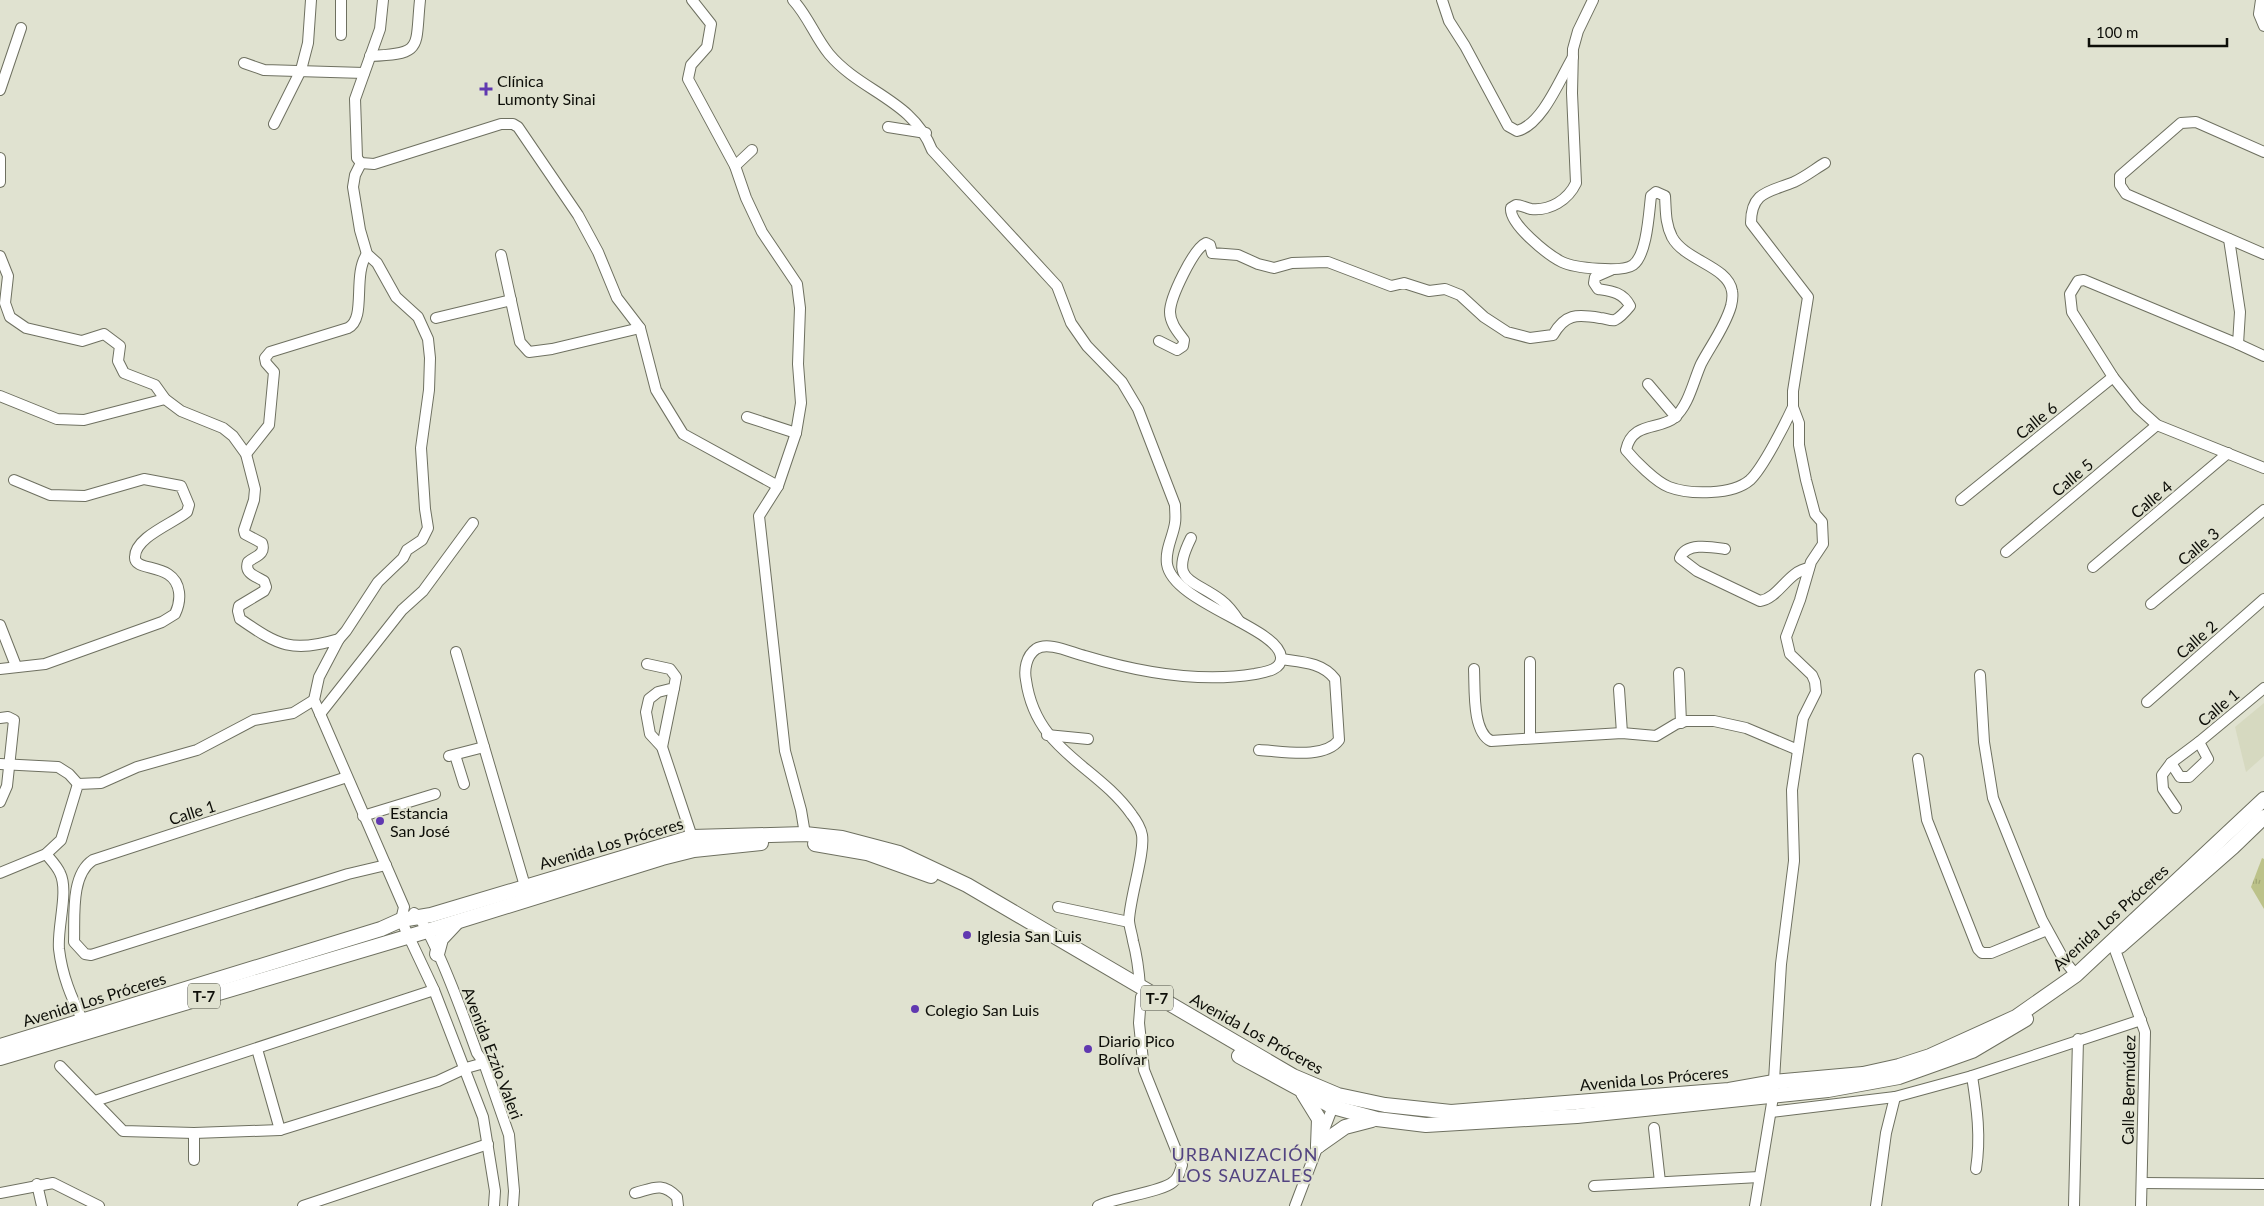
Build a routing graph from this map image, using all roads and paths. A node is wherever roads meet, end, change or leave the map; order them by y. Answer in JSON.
{"nodes":[{"id":1,"x":311,"y":0,"type":"edge"},
{"id":2,"x":341,"y":0,"type":"edge"},
{"id":3,"x":383,"y":0,"type":"edge"},
{"id":4,"x":420,"y":0,"type":"edge"},
{"id":5,"x":692,"y":0,"type":"edge"},
{"id":6,"x":792,"y":0,"type":"edge"},
{"id":7,"x":1442,"y":0,"type":"edge"},
{"id":8,"x":1593,"y":0,"type":"edge"},
{"id":9,"x":2261,"y":0,"type":"edge"},
{"id":10,"x":2264,"y":26,"type":"edge"},
{"id":11,"x":21,"y":28,"type":"dead end"},
{"id":12,"x":341,"y":35,"type":"dead end"},
{"id":13,"x":1574,"y":55,"type":"junction"},
{"id":14,"x":370,"y":56,"type":"junction"},
{"id":15,"x":244,"y":62,"type":"dead end"},
{"id":16,"x":300,"y":72,"type":"junction"},
{"id":17,"x":364,"y":73,"type":"junction"},
{"id":18,"x":0,"y":90,"type":"edge"},
{"id":19,"x":274,"y":124,"type":"dead end"},
{"id":20,"x":888,"y":127,"type":"dead end"},
{"id":21,"x":926,"y":133,"type":"junction"},
{"id":22,"x":752,"y":150,"type":"dead end"},
{"id":23,"x":2264,"y":152,"type":"edge"},
{"id":24,"x":0,"y":158,"type":"edge"},
{"id":25,"x":361,"y":163,"type":"junction"},
{"id":26,"x":1825,"y":163,"type":"dead end"},
{"id":27,"x":735,"y":166,"type":"junction"},
{"id":28,"x":0,"y":182,"type":"edge"},
{"id":29,"x":2229,"y":239,"type":"junction"},
{"id":30,"x":367,"y":254,"type":"junction"},
{"id":31,"x":2264,"y":254,"type":"edge"},
{"id":32,"x":0,"y":256,"type":"edge"},
{"id":33,"x":501,"y":256,"type":"dead end"},
{"id":34,"x":1612,"y":270,"type":"junction"},
{"id":35,"x":511,"y":300,"type":"junction"},
{"id":36,"x":436,"y":318,"type":"dead end"},
{"id":37,"x":640,"y":328,"type":"junction"},
{"id":38,"x":1159,"y":341,"type":"dead end"},
{"id":39,"x":2238,"y":344,"type":"junction"},
{"id":40,"x":2264,"y":356,"type":"edge"},
{"id":41,"x":2113,"y":377,"type":"junction"},
{"id":42,"x":1648,"y":384,"type":"dead end"},
{"id":43,"x":0,"y":396,"type":"edge"},
{"id":44,"x":165,"y":400,"type":"junction"},
{"id":45,"x":1793,"y":407,"type":"junction"},
{"id":46,"x":747,"y":417,"type":"dead end"},
{"id":47,"x":1676,"y":417,"type":"junction"},
{"id":48,"x":2157,"y":425,"type":"junction"},
{"id":49,"x":796,"y":433,"type":"junction"},
{"id":50,"x":2228,"y":452,"type":"junction"},
{"id":51,"x":246,"y":454,"type":"junction"},
{"id":52,"x":2264,"y":468,"type":"edge"},
{"id":53,"x":14,"y":480,"type":"dead end"},
{"id":54,"x":778,"y":486,"type":"junction"},
{"id":55,"x":1960,"y":500,"type":"dead end"},
{"id":56,"x":2264,"y":510,"type":"edge"},
{"id":57,"x":473,"y":523,"type":"dead end"},
{"id":58,"x":1191,"y":538,"type":"dead end"},
{"id":59,"x":1725,"y":549,"type":"dead end"},
{"id":60,"x":2006,"y":552,"type":"dead end"},
{"id":61,"x":2093,"y":567,"type":"dead end"},
{"id":62,"x":1809,"y":568,"type":"junction"},
{"id":63,"x":2264,"y":599,"type":"edge"},
{"id":64,"x":2151,"y":604,"type":"dead end"},
{"id":65,"x":1241,"y":624,"type":"junction"},
{"id":66,"x":0,"y":625,"type":"edge"},
{"id":67,"x":339,"y":639,"type":"junction"},
{"id":68,"x":456,"y":652,"type":"dead end"},
{"id":69,"x":1281,"y":659,"type":"junction"},
{"id":70,"x":1530,"y":662,"type":"dead end"},
{"id":71,"x":647,"y":664,"type":"dead end"},
{"id":72,"x":16,"y":666,"type":"junction"},
{"id":73,"x":0,"y":668,"type":"edge"},
{"id":74,"x":1474,"y":669,"type":"dead end"},
{"id":75,"x":1679,"y":673,"type":"dead end"},
{"id":76,"x":1980,"y":674,"type":"dead end"},
{"id":77,"x":674,"y":688,"type":"junction"},
{"id":78,"x":1619,"y":688,"type":"dead end"},
{"id":79,"x":2264,"y":688,"type":"edge"},
{"id":80,"x":314,"y":700,"type":"junction"},
{"id":81,"x":2147,"y":702,"type":"dead end"},
{"id":82,"x":320,"y":714,"type":"junction"},
{"id":83,"x":0,"y":718,"type":"edge"},
{"id":84,"x":1681,"y":723,"type":"junction"},
{"id":85,"x":1622,"y":733,"type":"junction"},
{"id":86,"x":1047,"y":735,"type":"junction"},
{"id":87,"x":1530,"y":738,"type":"junction"},
{"id":88,"x":1088,"y":739,"type":"dead end"},
{"id":89,"x":2199,"y":742,"type":"junction"},
{"id":90,"x":484,"y":747,"type":"junction"},
{"id":91,"x":662,"y":747,"type":"junction"},
{"id":92,"x":1259,"y":750,"type":"dead end"},
{"id":93,"x":1798,"y":750,"type":"junction"},
{"id":94,"x":1918,"y":759,"type":"dead end"},
{"id":95,"x":5,"y":763,"type":"edge"},
{"id":96,"x":2171,"y":763,"type":"junction"},
{"id":97,"x":347,"y":777,"type":"junction"},
{"id":98,"x":78,"y":784,"type":"junction"},
{"id":99,"x":464,"y":784,"type":"dead end"},
{"id":100,"x":435,"y":794,"type":"dead end"},
{"id":101,"x":2264,"y":799,"type":"edge"},
{"id":102,"x":0,"y":802,"type":"edge"},
{"id":103,"x":2176,"y":808,"type":"dead end"},
{"id":104,"x":363,"y":816,"type":"junction"},
{"id":105,"x":2264,"y":817,"type":"edge"},
{"id":106,"x":804,"y":834,"type":"junction"},
{"id":107,"x":692,"y":837,"type":"junction"},
{"id":108,"x":46,"y":854,"type":"junction"},
{"id":109,"x":386,"y":865,"type":"junction"},
{"id":110,"x":0,"y":874,"type":"edge"},
{"id":111,"x":525,"y":886,"type":"junction"},
{"id":112,"x":1058,"y":907,"type":"dead end"},
{"id":113,"x":403,"y":914,"type":"junction"},
{"id":114,"x":420,"y":917,"type":"junction"},
{"id":115,"x":458,"y":921,"type":"junction"},
{"id":116,"x":1129,"y":922,"type":"junction"},
{"id":117,"x":2047,"y":930,"type":"junction"},
{"id":118,"x":427,"y":931,"type":"junction"},
{"id":119,"x":408,"y":935,"type":"junction"},
{"id":120,"x":2115,"y":950,"type":"junction"},
{"id":121,"x":437,"y":954,"type":"junction"},
{"id":122,"x":2076,"y":975,"type":"junction"},
{"id":123,"x":434,"y":990,"type":"junction"},
{"id":124,"x":1140,"y":992,"type":"junction"},
{"id":125,"x":2141,"y":1020,"type":"junction"},
{"id":126,"x":83,"y":1021,"type":"junction"},
{"id":127,"x":2078,"y":1039,"type":"junction"},
{"id":128,"x":0,"y":1046,"type":"edge"},
{"id":129,"x":257,"y":1049,"type":"junction"},
{"id":130,"x":0,"y":1058,"type":"edge"},
{"id":131,"x":484,"y":1063,"type":"junction"},
{"id":132,"x":60,"y":1066,"type":"dead end"},
{"id":133,"x":466,"y":1068,"type":"junction"},
{"id":134,"x":1972,"y":1076,"type":"junction"},
{"id":135,"x":1774,"y":1090,"type":"junction"},
{"id":136,"x":1303,"y":1093,"type":"junction"},
{"id":137,"x":1895,"y":1097,"type":"junction"},
{"id":138,"x":95,"y":1101,"type":"junction"},
{"id":139,"x":1335,"y":1101,"type":"junction"},
{"id":140,"x":1771,"y":1112,"type":"junction"},
{"id":141,"x":1378,"y":1119,"type":"junction"},
{"id":142,"x":1654,"y":1128,"type":"dead end"},
{"id":143,"x":280,"y":1130,"type":"junction"},
{"id":144,"x":194,"y":1133,"type":"junction"},
{"id":145,"x":488,"y":1144,"type":"junction"},
{"id":146,"x":1318,"y":1146,"type":"junction"},
{"id":147,"x":194,"y":1160,"type":"dead end"},
{"id":148,"x":1976,"y":1169,"type":"dead end"},
{"id":149,"x":1759,"y":1177,"type":"junction"},
{"id":150,"x":1660,"y":1182,"type":"junction"},
{"id":151,"x":2142,"y":1183,"type":"junction"},
{"id":152,"x":37,"y":1184,"type":"junction"},
{"id":153,"x":2264,"y":1184,"type":"edge"},
{"id":154,"x":1594,"y":1186,"type":"dead end"},
{"id":155,"x":0,"y":1193,"type":"edge"},
{"id":156,"x":635,"y":1193,"type":"dead end"},
{"id":157,"x":42,"y":1206,"type":"edge"},
{"id":158,"x":99,"y":1206,"type":"edge"},
{"id":159,"x":307,"y":1206,"type":"edge"},
{"id":160,"x":494,"y":1206,"type":"edge"},
{"id":161,"x":513,"y":1206,"type":"edge"},
{"id":162,"x":678,"y":1206,"type":"edge"},
{"id":163,"x":1098,"y":1206,"type":"edge"},
{"id":164,"x":1295,"y":1206,"type":"edge"},
{"id":165,"x":1755,"y":1206,"type":"edge"},
{"id":166,"x":1876,"y":1206,"type":"edge"},
{"id":167,"x":2074,"y":1206,"type":"edge"},
{"id":168,"x":2141,"y":1206,"type":"edge"}],
"edges":[{"from":1,"to":16,"type":"street"},
{"from":2,"to":12,"type":"street"},
{"from":3,"to":14,"type":"street"},
{"from":4,"to":14,"type":"street"},
{"from":5,"to":27,"type":"street"},
{"from":6,"to":21,"type":"street"},
{"from":7,"to":13,"type":"street"},
{"from":8,"to":13,"type":"street"},
{"from":9,"to":10,"type":"street"},
{"from":11,"to":18,"type":"street"},
{"from":13,"to":34,"type":"street"},
{"from":14,"to":17,"type":"street"},
{"from":15,"to":16,"type":"street"},
{"from":16,"to":17,"type":"street"},
{"from":16,"to":19,"type":"street"},
{"from":17,"to":25,"type":"street"},
{"from":20,"to":21,"type":"street"},
{"from":21,"to":65,"type":"street"},
{"from":22,"to":27,"type":"street"},
{"from":23,"to":29,"type":"street"},
{"from":24,"to":28,"type":"street"},
{"from":25,"to":30,"type":"street"},
{"from":25,"to":37,"type":"street"},
{"from":26,"to":45,"type":"street"},
{"from":27,"to":49,"type":"street"},
{"from":29,"to":31,"type":"street"},
{"from":29,"to":39,"type":"street"},
{"from":30,"to":51,"type":"street"},
{"from":30,"to":67,"type":"street"},
{"from":32,"to":44,"type":"street"},
{"from":33,"to":35,"type":"street"},
{"from":34,"to":38,"type":"street"},
{"from":34,"to":47,"type":"street"},
{"from":35,"to":36,"type":"street"},
{"from":35,"to":37,"type":"street"},
{"from":37,"to":54,"type":"street"},
{"from":39,"to":40,"type":"street"},
{"from":39,"to":41,"type":"street"},
{"from":41,"to":48,"type":"street"},
{"from":41,"to":55,"type":"street","name":"Calle 6"},
{"from":42,"to":47,"type":"street"},
{"from":43,"to":44,"type":"street"},
{"from":44,"to":51,"type":"street"},
{"from":45,"to":47,"type":"street"},
{"from":45,"to":62,"type":"street"},
{"from":46,"to":49,"type":"street"},
{"from":48,"to":50,"type":"street"},
{"from":48,"to":60,"type":"street","name":"Calle 5"},
{"from":49,"to":54,"type":"street"},
{"from":50,"to":52,"type":"street"},
{"from":50,"to":61,"type":"street","name":"Calle 4"},
{"from":51,"to":67,"type":"street"},
{"from":53,"to":72,"type":"street"},
{"from":54,"to":106,"type":"street"},
{"from":56,"to":64,"type":"street","name":"Calle 3"},
{"from":57,"to":82,"type":"street"},
{"from":58,"to":65,"type":"street"},
{"from":59,"to":62,"type":"street"},
{"from":62,"to":93,"type":"street"},
{"from":63,"to":81,"type":"street","name":"Calle 2"},
{"from":65,"to":69,"type":"street"},
{"from":66,"to":72,"type":"street"},
{"from":67,"to":80,"type":"street"},
{"from":68,"to":90,"type":"street"},
{"from":69,"to":86,"type":"street"},
{"from":69,"to":92,"type":"street"},
{"from":70,"to":87,"type":"street"},
{"from":71,"to":77,"type":"street"},
{"from":72,"to":73,"type":"street"},
{"from":74,"to":87,"type":"street"},
{"from":75,"to":84,"type":"street"},
{"from":76,"to":117,"type":"street"},
{"from":77,"to":91,"type":"street"},
{"from":77,"to":91,"type":"street"},
{"from":78,"to":85,"type":"street"},
{"from":79,"to":89,"type":"street","name":"Calle 1"},
{"from":80,"to":82,"type":"street","name":"Avenida Ezzio Valeri"},
{"from":80,"to":98,"type":"street"},
{"from":82,"to":97,"type":"street","name":"Avenida Ezzio Valeri"},
{"from":83,"to":95,"type":"street"},
{"from":84,"to":85,"type":"street"},
{"from":84,"to":93,"type":"street"},
{"from":85,"to":87,"type":"street"},
{"from":86,"to":88,"type":"street"},
{"from":86,"to":116,"type":"street"},
{"from":89,"to":96,"type":"street"},
{"from":89,"to":96,"type":"street","name":"Calle 1"},
{"from":90,"to":99,"type":"street"},
{"from":90,"to":111,"type":"street"},
{"from":91,"to":107,"type":"street"},
{"from":93,"to":135,"type":"street"},
{"from":94,"to":117,"type":"street"},
{"from":95,"to":98,"type":"street"},
{"from":95,"to":102,"type":"street"},
{"from":96,"to":103,"type":"street"},
{"from":97,"to":104,"type":"street","name":"Avenida Ezzio Valeri"},
{"from":97,"to":109,"type":"street","name":"Calle 1"},
{"from":98,"to":108,"type":"street"},
{"from":100,"to":104,"type":"street"},
{"from":101,"to":122,"type":"highway","name":"Avenida Los Próceres","number":"T-7"},
{"from":104,"to":109,"type":"street","name":"Avenida Ezzio Valeri"},
{"from":105,"to":120,"type":"highway","name":"Avenida Los Próceres","number":"T-7"},
{"from":106,"to":107,"type":"highway","name":"Avenida Los Próceres","number":"T-7"},
{"from":106,"to":124,"type":"highway","name":"Avenida Los Próceres","number":"T-7"},
{"from":107,"to":111,"type":"highway","name":"Avenida Los Próceres","number":"T-7"},
{"from":108,"to":110,"type":"street"},
{"from":108,"to":126,"type":"street"},
{"from":109,"to":113,"type":"street","name":"Avenida Ezzio Valeri"},
{"from":111,"to":114,"type":"highway","name":"Avenida Los Próceres","number":"T-7"},
{"from":112,"to":116,"type":"street"},
{"from":113,"to":114,"type":"highway","name":"Avenida Los Próceres","number":"T-7"},
{"from":113,"to":119,"type":"street","name":"Avenida Ezzio Valeri"},
{"from":113,"to":126,"type":"highway","name":"Avenida Los Próceres","number":"T-7"},
{"from":114,"to":118,"type":"street","name":"Avenida Ezzio Valeri"},
{"from":115,"to":118,"type":"highway","name":"Avenida Los Próceres","number":"T-7"},
{"from":115,"to":121,"type":"highway"},
{"from":115,"to":124,"type":"highway","name":"Avenida Los Próceres","number":"T-7"},
{"from":116,"to":124,"type":"street"},
{"from":117,"to":122,"type":"street"},
{"from":118,"to":119,"type":"highway","name":"Avenida Los Próceres","number":"T-7"},
{"from":118,"to":121,"type":"street","name":"Avenida Ezzio Valeri"},
{"from":119,"to":123,"type":"street","name":"Avenida Ezzio Valeri"},
{"from":119,"to":130,"type":"highway","name":"Avenida Los Próceres","number":"T-7"},
{"from":120,"to":125,"type":"street","name":"Calle Bermúdez"},
{"from":120,"to":135,"type":"highway","name":"Avenida Los Próceres","number":"T-7"},
{"from":121,"to":131,"type":"street","name":"Avenida Ezzio Valeri"},
{"from":122,"to":135,"type":"highway","name":"Avenida Los Próceres","number":"T-7"},
{"from":123,"to":129,"type":"street"},
{"from":123,"to":133,"type":"street","name":"Avenida Ezzio Valeri"},
{"from":124,"to":136,"type":"highway","name":"Avenida Los Próceres","number":"T-7"},
{"from":124,"to":139,"type":"highway","name":"Avenida Los Próceres","number":"T-7"},
{"from":124,"to":163,"type":"street"},
{"from":125,"to":127,"type":"street"},
{"from":125,"to":151,"type":"street","name":"Calle Bermúdez"},
{"from":126,"to":128,"type":"highway","name":"Avenida Los Próceres","number":"T-7"},
{"from":127,"to":134,"type":"street"},
{"from":127,"to":167,"type":"street"},
{"from":129,"to":138,"type":"street"},
{"from":129,"to":143,"type":"street"},
{"from":131,"to":133,"type":"street"},
{"from":131,"to":161,"type":"street","name":"Avenida Ezzio Valeri"},
{"from":132,"to":138,"type":"street"},
{"from":133,"to":143,"type":"street"},
{"from":133,"to":145,"type":"street","name":"Avenida Ezzio Valeri"},
{"from":134,"to":137,"type":"street"},
{"from":134,"to":148,"type":"street"},
{"from":135,"to":139,"type":"highway","name":"Avenida Los Próceres","number":"T-7"},
{"from":135,"to":140,"type":"street"},
{"from":135,"to":141,"type":"highway","name":"Avenida Los Próceres","number":"T-7"},
{"from":136,"to":139,"type":"highway","name":"Avenida Los Próceres","number":"T-7"},
{"from":136,"to":146,"type":"highway"},
{"from":137,"to":140,"type":"street"},
{"from":137,"to":166,"type":"street"},
{"from":138,"to":144,"type":"street"},
{"from":139,"to":141,"type":"highway","name":"Avenida Los Próceres","number":"T-7"},
{"from":139,"to":146,"type":"street"},
{"from":140,"to":149,"type":"street"},
{"from":141,"to":146,"type":"highway","number":"T-7"},
{"from":142,"to":150,"type":"street"},
{"from":143,"to":144,"type":"street"},
{"from":144,"to":147,"type":"street"},
{"from":145,"to":159,"type":"street"},
{"from":145,"to":160,"type":"street","name":"Avenida Ezzio Valeri"},
{"from":146,"to":164,"type":"street"},
{"from":149,"to":150,"type":"street"},
{"from":149,"to":165,"type":"street"},
{"from":150,"to":154,"type":"street"},
{"from":151,"to":153,"type":"street"},
{"from":151,"to":168,"type":"street","name":"Calle Bermúdez"},
{"from":152,"to":155,"type":"street"},
{"from":152,"to":157,"type":"street"},
{"from":152,"to":158,"type":"street"},
{"from":156,"to":162,"type":"street"}]}
